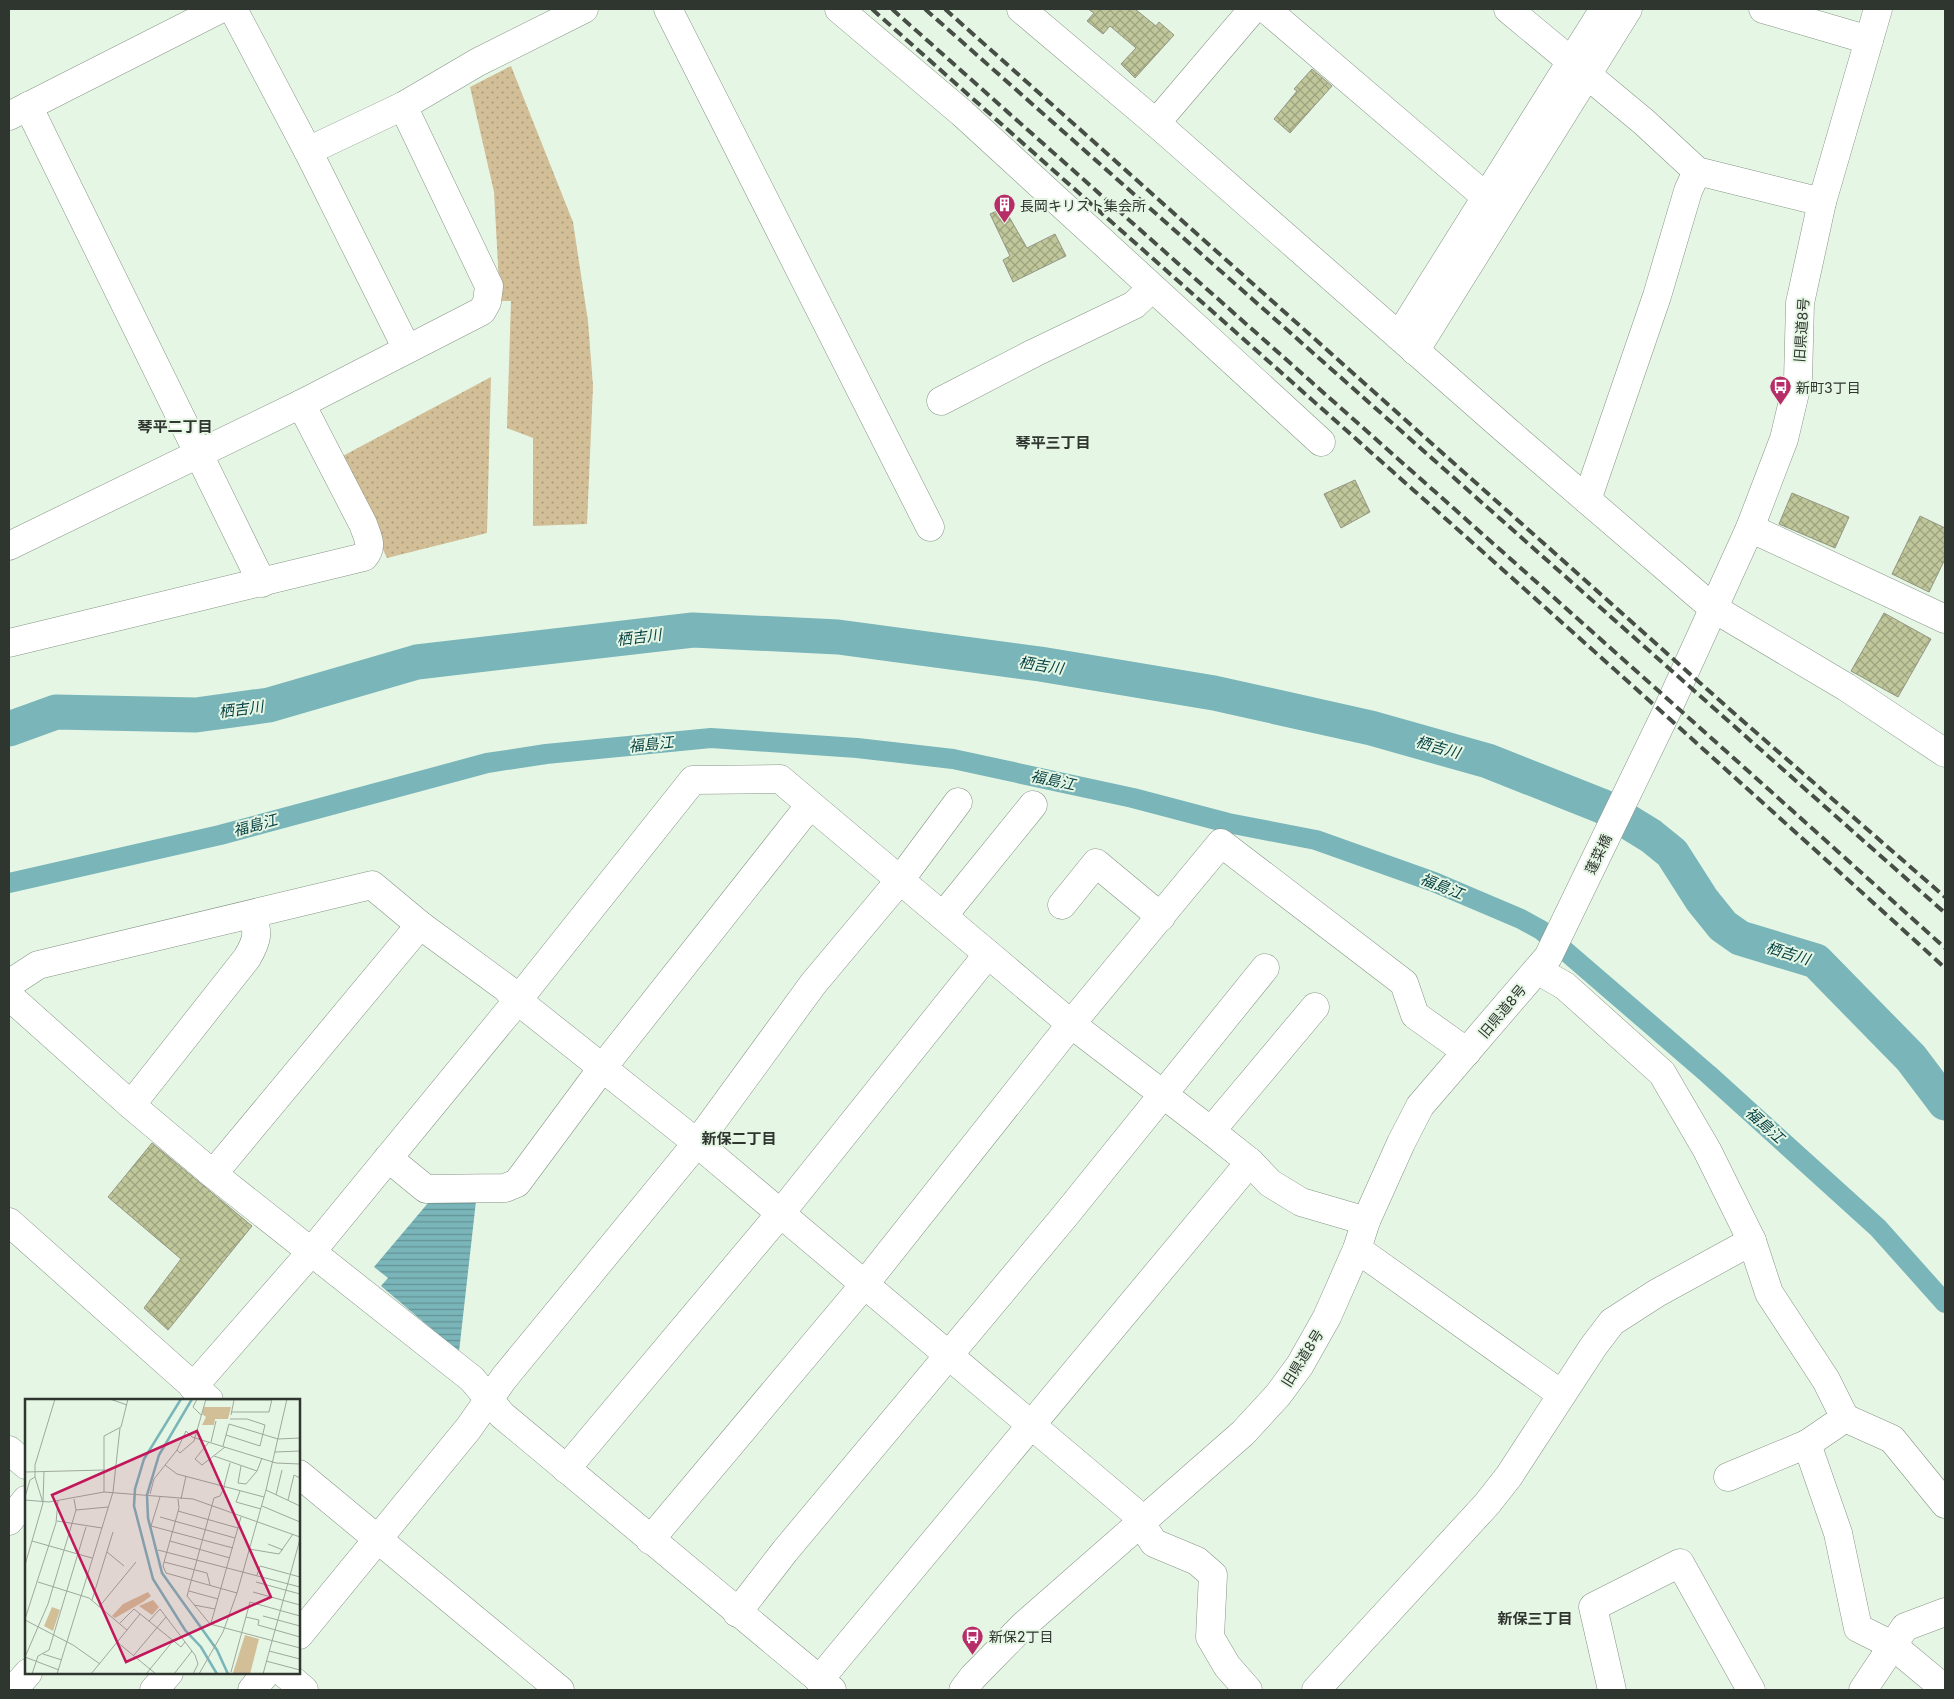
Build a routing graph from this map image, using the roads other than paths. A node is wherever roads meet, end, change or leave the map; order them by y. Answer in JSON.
{"nodes":[{"id":1,"x":220,"y":9,"type":"edge"},
{"id":2,"x":233,"y":9,"type":"edge"},
{"id":3,"x":584,"y":9,"type":"edge"},
{"id":4,"x":668,"y":9,"type":"edge"},
{"id":5,"x":839,"y":9,"type":"edge"},
{"id":6,"x":1020,"y":9,"type":"edge"},
{"id":7,"x":1253,"y":9,"type":"edge"},
{"id":8,"x":1266,"y":9,"type":"edge"},
{"id":9,"x":1508,"y":9,"type":"edge"},
{"id":10,"x":1604,"y":9,"type":"edge"},
{"id":11,"x":1628,"y":9,"type":"edge"},
{"id":12,"x":1763,"y":9,"type":"edge"},
{"id":13,"x":1878,"y":9,"type":"edge"},
{"id":14,"x":1869,"y":40,"type":"junction"},
{"id":15,"x":1579,"y":67,"type":"junction"},
{"id":16,"x":403,"y":106,"type":"junction"},
{"id":17,"x":18,"y":111,"type":"edge"},
{"id":18,"x":1156,"y":123,"type":"junction"},
{"id":19,"x":308,"y":151,"type":"junction"},
{"id":20,"x":1697,"y":171,"type":"junction"},
{"id":21,"x":1486,"y":197,"type":"junction"},
{"id":22,"x":1822,"y":202,"type":"junction"},
{"id":23,"x":1152,"y":288,"type":"junction"},
{"id":24,"x":1407,"y":343,"type":"junction"},
{"id":25,"x":407,"y":349,"type":"junction"},
{"id":26,"x":941,"y":402,"type":"dead end"},
{"id":27,"x":301,"y":404,"type":"junction"},
{"id":28,"x":1322,"y":442,"type":"dead end"},
{"id":29,"x":198,"y":454,"type":"junction"},
{"id":30,"x":1587,"y":500,"type":"junction"},
{"id":31,"x":930,"y":527,"type":"dead end"},
{"id":32,"x":1750,"y":528,"type":"junction"},
{"id":33,"x":9,"y":546,"type":"edge"},
{"id":34,"x":262,"y":582,"type":"junction"},
{"id":35,"x":1713,"y":608,"type":"junction"},
{"id":36,"x":1945,"y":619,"type":"edge"},
{"id":37,"x":9,"y":643,"type":"edge"},
{"id":38,"x":1647,"y":752,"type":"joint"},
{"id":39,"x":1945,"y":753,"type":"edge"},
{"id":40,"x":958,"y":802,"type":"dead end"},
{"id":41,"x":810,"y":805,"type":"junction"},
{"id":42,"x":1033,"y":805,"type":"dead end"},
{"id":43,"x":900,"y":880,"type":"junction"},
{"id":44,"x":1062,"y":905,"type":"dead end"},
{"id":45,"x":254,"y":914,"type":"junction"},
{"id":46,"x":942,"y":916,"type":"junction"},
{"id":47,"x":1161,"y":917,"type":"junction"},
{"id":48,"x":420,"y":925,"type":"junction"},
{"id":49,"x":988,"y":954,"type":"junction"},
{"id":50,"x":1542,"y":963,"type":"junction"},
{"id":51,"x":1265,"y":968,"type":"dead end"},
{"id":52,"x":9,"y":984,"type":"edge"},
{"id":53,"x":9,"y":997,"type":"edge"},
{"id":54,"x":517,"y":1000,"type":"junction"},
{"id":55,"x":1315,"y":1007,"type":"dead end"},
{"id":56,"x":1071,"y":1024,"type":"junction"},
{"id":57,"x":1467,"y":1052,"type":"junction"},
{"id":58,"x":603,"y":1068,"type":"junction"},
{"id":59,"x":1163,"y":1094,"type":"junction"},
{"id":60,"x":130,"y":1105,"type":"junction"},
{"id":61,"x":1211,"y":1131,"type":"junction"},
{"id":62,"x":697,"y":1144,"type":"junction"},
{"id":63,"x":388,"y":1158,"type":"junction"},
{"id":64,"x":1250,"y":1162,"type":"junction"},
{"id":65,"x":213,"y":1174,"type":"junction"},
{"id":66,"x":780,"y":1214,"type":"junction"},
{"id":67,"x":1366,"y":1221,"type":"junction"},
{"id":68,"x":9,"y":1222,"type":"edge"},
{"id":69,"x":1752,"y":1241,"type":"junction"},
{"id":70,"x":1357,"y":1249,"type":"junction"},
{"id":71,"x":312,"y":1250,"type":"junction"},
{"id":72,"x":864,"y":1285,"type":"junction"},
{"id":73,"x":950,"y":1354,"type":"junction"},
{"id":74,"x":201,"y":1393,"type":"edge"},
{"id":75,"x":1561,"y":1394,"type":"junction"},
{"id":76,"x":489,"y":1398,"type":"junction"},
{"id":77,"x":1845,"y":1418,"type":"junction"},
{"id":78,"x":1032,"y":1424,"type":"junction"},
{"id":79,"x":1807,"y":1444,"type":"junction"},
{"id":80,"x":9,"y":1450,"type":"edge"},
{"id":81,"x":25,"y":1464,"type":"edge"},
{"id":82,"x":566,"y":1470,"type":"junction"},
{"id":83,"x":300,"y":1475,"type":"edge"},
{"id":84,"x":1728,"y":1476,"type":"dead end"},
{"id":85,"x":25,"y":1501,"type":"edge"},
{"id":86,"x":1945,"y":1504,"type":"edge"},
{"id":87,"x":9,"y":1521,"type":"edge"},
{"id":88,"x":1143,"y":1523,"type":"junction"},
{"id":89,"x":379,"y":1540,"type":"junction"},
{"id":90,"x":650,"y":1540,"type":"junction"},
{"id":91,"x":736,"y":1612,"type":"junction"},
{"id":92,"x":1945,"y":1612,"type":"edge"},
{"id":93,"x":300,"y":1633,"type":"edge"},
{"id":94,"x":1892,"y":1645,"type":"junction"},
{"id":95,"x":27,"y":1674,"type":"edge"},
{"id":96,"x":167,"y":1674,"type":"edge"},
{"id":97,"x":265,"y":1674,"type":"edge"},
{"id":98,"x":285,"y":1674,"type":"edge"},
{"id":99,"x":825,"y":1685,"type":"edge"},
{"id":100,"x":1945,"y":1689,"type":"edge"},
{"id":101,"x":13,"y":1690,"type":"edge"},
{"id":102,"x":154,"y":1690,"type":"edge"},
{"id":103,"x":252,"y":1690,"type":"edge"},
{"id":104,"x":304,"y":1690,"type":"edge"},
{"id":105,"x":560,"y":1690,"type":"edge"},
{"id":106,"x":963,"y":1690,"type":"edge"},
{"id":107,"x":1248,"y":1690,"type":"edge"},
{"id":108,"x":1316,"y":1690,"type":"edge"},
{"id":109,"x":1612,"y":1690,"type":"edge"},
{"id":110,"x":1751,"y":1690,"type":"edge"},
{"id":111,"x":1863,"y":1690,"type":"edge"}],
"edges":[{"from":1,"to":17,"type":"street"},
{"from":2,"to":19,"type":"street"},
{"from":3,"to":16,"type":"street"},
{"from":4,"to":31,"type":"street"},
{"from":5,"to":23,"type":"street"},
{"from":6,"to":18,"type":"street"},
{"from":7,"to":18,"type":"street"},
{"from":8,"to":21,"type":"street"},
{"from":9,"to":15,"type":"street"},
{"from":10,"to":15,"type":"street"},
{"from":11,"to":15,"type":"street"},
{"from":12,"to":14,"type":"street"},
{"from":13,"to":14,"type":"street","name":"旧県道8号"},
{"from":14,"to":22,"type":"street","name":"旧県道8号"},
{"from":15,"to":20,"type":"street"},
{"from":15,"to":21,"type":"street"},
{"from":15,"to":24,"type":"street"},
{"from":16,"to":19,"type":"street"},
{"from":16,"to":25,"type":"street"},
{"from":17,"to":29,"type":"street"},
{"from":18,"to":24,"type":"street"},
{"from":19,"to":25,"type":"street"},
{"from":20,"to":22,"type":"street"},
{"from":20,"to":30,"type":"street"},
{"from":21,"to":24,"type":"street"},
{"from":22,"to":32,"type":"street","name":"旧県道8号"},
{"from":23,"to":26,"type":"street"},
{"from":23,"to":28,"type":"street"},
{"from":24,"to":30,"type":"street"},
{"from":25,"to":27,"type":"street"},
{"from":27,"to":29,"type":"street"},
{"from":27,"to":34,"type":"street"},
{"from":29,"to":33,"type":"street"},
{"from":29,"to":34,"type":"street"},
{"from":30,"to":35,"type":"street"},
{"from":32,"to":35,"type":"street","name":"旧県道8号"},
{"from":32,"to":36,"type":"street"},
{"from":34,"to":37,"type":"street"},
{"from":35,"to":38,"type":"street","name":"旧県道8号"},
{"from":35,"to":39,"type":"street"},
{"from":38,"to":50,"type":"street","name":"蓬菜橋"},
{"from":40,"to":43,"type":"street"},
{"from":41,"to":43,"type":"street"},
{"from":41,"to":54,"type":"street"},
{"from":41,"to":58,"type":"street"},
{"from":42,"to":46,"type":"street"},
{"from":43,"to":46,"type":"street"},
{"from":43,"to":62,"type":"street"},
{"from":44,"to":47,"type":"street"},
{"from":45,"to":48,"type":"street"},
{"from":45,"to":52,"type":"street"},
{"from":45,"to":60,"type":"street"},
{"from":46,"to":49,"type":"street"},
{"from":47,"to":56,"type":"street"},
{"from":47,"to":57,"type":"street"},
{"from":48,"to":54,"type":"street"},
{"from":48,"to":65,"type":"street"},
{"from":49,"to":56,"type":"street"},
{"from":49,"to":66,"type":"street"},
{"from":50,"to":57,"type":"street","name":"旧県道8号"},
{"from":50,"to":69,"type":"street"},
{"from":51,"to":59,"type":"street"},
{"from":53,"to":60,"type":"street"},
{"from":54,"to":58,"type":"street"},
{"from":54,"to":63,"type":"street"},
{"from":55,"to":61,"type":"street"},
{"from":56,"to":59,"type":"street"},
{"from":56,"to":72,"type":"street"},
{"from":57,"to":67,"type":"street","name":"旧県道8号"},
{"from":58,"to":62,"type":"street"},
{"from":58,"to":63,"type":"street"},
{"from":59,"to":61,"type":"street"},
{"from":59,"to":73,"type":"street"},
{"from":60,"to":65,"type":"street"},
{"from":61,"to":64,"type":"street"},
{"from":62,"to":66,"type":"street"},
{"from":62,"to":76,"type":"street"},
{"from":63,"to":71,"type":"street"},
{"from":64,"to":67,"type":"street"},
{"from":64,"to":78,"type":"street"},
{"from":65,"to":71,"type":"street"},
{"from":66,"to":72,"type":"street"},
{"from":66,"to":82,"type":"street"},
{"from":67,"to":70,"type":"street","name":"旧県道8号"},
{"from":68,"to":74,"type":"street"},
{"from":69,"to":75,"type":"street"},
{"from":69,"to":77,"type":"street"},
{"from":70,"to":75,"type":"street"},
{"from":70,"to":88,"type":"street","name":"旧県道8号"},
{"from":71,"to":74,"type":"street"},
{"from":71,"to":76,"type":"street"},
{"from":72,"to":73,"type":"street"},
{"from":72,"to":90,"type":"street"},
{"from":73,"to":78,"type":"street"},
{"from":73,"to":91,"type":"street"},
{"from":75,"to":108,"type":"street"},
{"from":76,"to":82,"type":"street"},
{"from":76,"to":89,"type":"street"},
{"from":77,"to":79,"type":"street"},
{"from":77,"to":86,"type":"street"},
{"from":78,"to":88,"type":"street"},
{"from":78,"to":99,"type":"street"},
{"from":79,"to":84,"type":"street"},
{"from":79,"to":94,"type":"street"},
{"from":80,"to":81,"type":"street"},
{"from":82,"to":90,"type":"street"},
{"from":83,"to":89,"type":"street"},
{"from":85,"to":87,"type":"street"},
{"from":88,"to":106,"type":"street","name":"旧県道8号"},
{"from":88,"to":107,"type":"street"},
{"from":89,"to":93,"type":"street"},
{"from":89,"to":105,"type":"street"},
{"from":90,"to":91,"type":"street"},
{"from":91,"to":99,"type":"street"},
{"from":92,"to":94,"type":"street"},
{"from":94,"to":100,"type":"street"},
{"from":94,"to":111,"type":"street"},
{"from":95,"to":101,"type":"street"},
{"from":96,"to":102,"type":"street"},
{"from":97,"to":103,"type":"street"},
{"from":98,"to":104,"type":"street"},
{"from":109,"to":110,"type":"street"}]}
